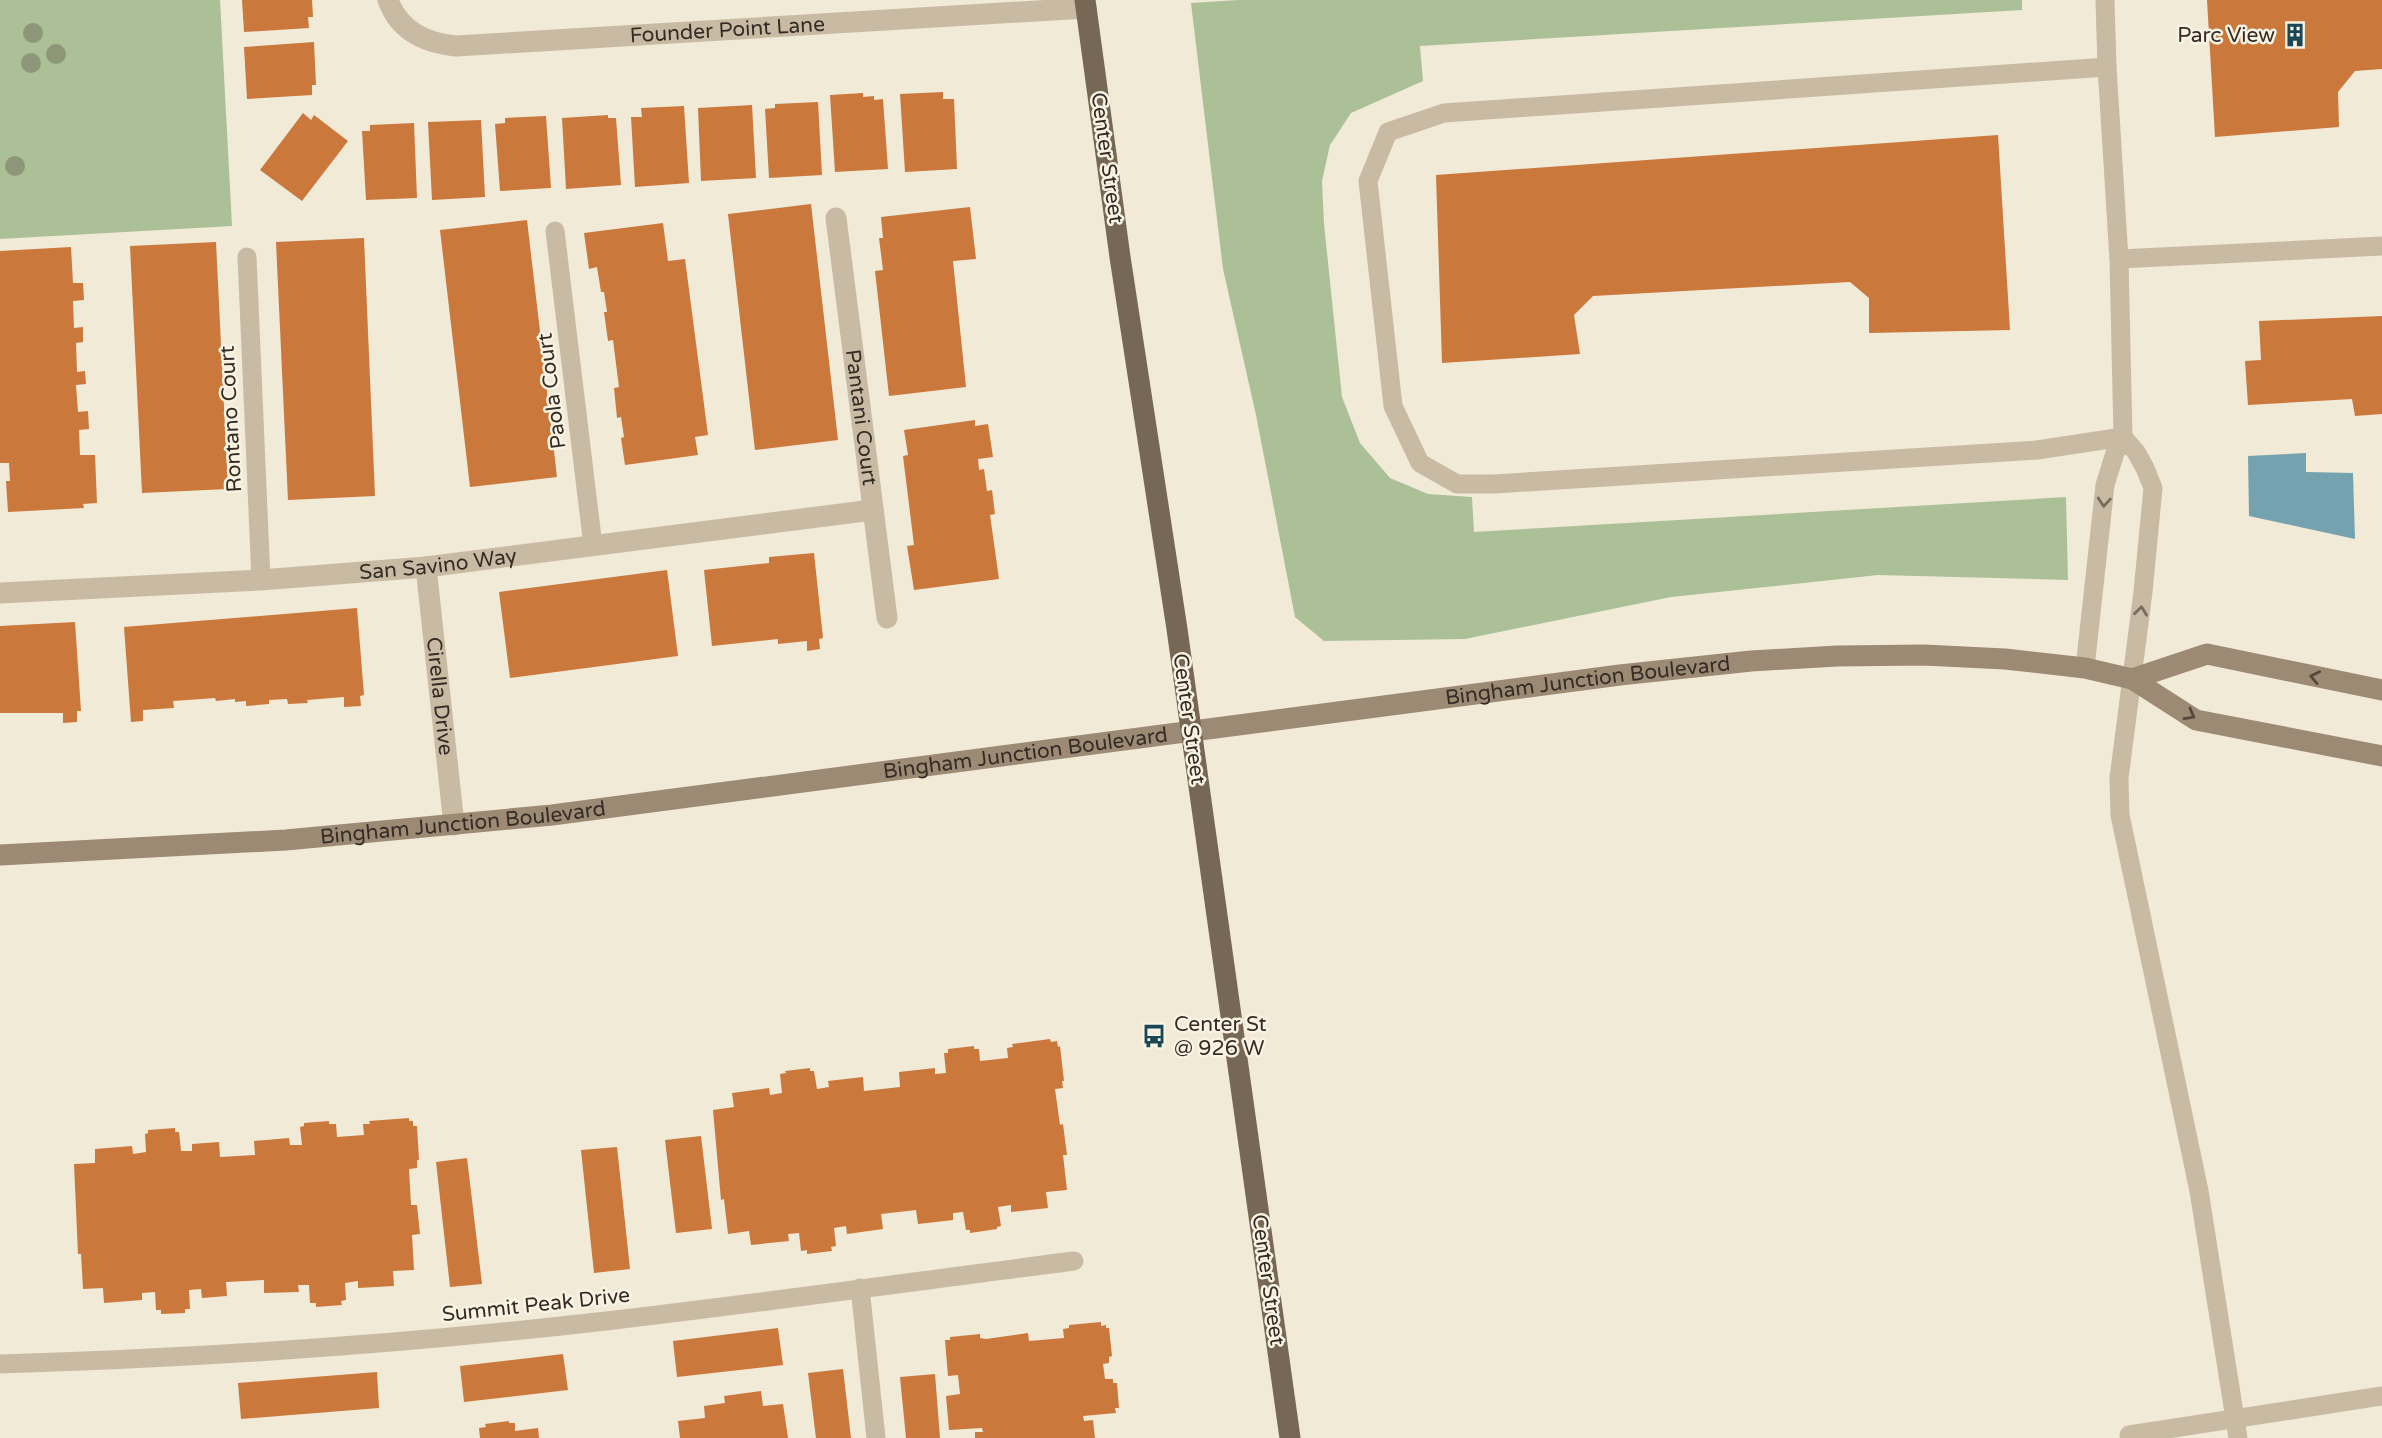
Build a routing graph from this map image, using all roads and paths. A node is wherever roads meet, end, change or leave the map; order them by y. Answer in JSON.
{"nodes":[{"id":1,"x":388,"y":0,"type":"edge"},
{"id":2,"x":2105,"y":0,"type":"edge"},
{"id":3,"x":1086,"y":4,"type":"edge"},
{"id":4,"x":2107,"y":67,"type":"junction"},
{"id":5,"x":836,"y":218,"type":"dead end"},
{"id":6,"x":555,"y":231,"type":"dead end"},
{"id":7,"x":2382,"y":246,"type":"edge"},
{"id":8,"x":247,"y":257,"type":"dead end"},
{"id":9,"x":2119,"y":259,"type":"junction"},
{"id":10,"x":2123,"y":438,"type":"junction"},
{"id":11,"x":872,"y":510,"type":"junction"},
{"id":12,"x":593,"y":546,"type":"junction"},
{"id":13,"x":426,"y":567,"type":"junction"},
{"id":14,"x":261,"y":580,"type":"junction"},
{"id":15,"x":0,"y":593,"type":"edge"},
{"id":16,"x":887,"y":618,"type":"dead end"},
{"id":17,"x":2085,"y":668,"type":"junction"},
{"id":18,"x":2132,"y":679,"type":"junction"},
{"id":19,"x":2382,"y":690,"type":"edge"},
{"id":20,"x":1191,"y":731,"type":"junction"},
{"id":21,"x":2382,"y":756,"type":"edge"},
{"id":22,"x":454,"y":825,"type":"junction"},
{"id":23,"x":0,"y":855,"type":"edge"},
{"id":24,"x":1074,"y":1261,"type":"dead end"},
{"id":25,"x":860,"y":1289,"type":"junction"},
{"id":26,"x":0,"y":1364,"type":"edge"},
{"id":27,"x":2382,"y":1396,"type":"edge"},
{"id":28,"x":2236,"y":1428,"type":"edge"},
{"id":29,"x":2129,"y":1435,"type":"dead end"},
{"id":30,"x":876,"y":1438,"type":"edge"},
{"id":31,"x":1290,"y":1438,"type":"edge"}],
"edges":[{"from":1,"to":3,"type":"street","name":"Founder Point Lane"},
{"from":2,"to":4,"type":"lane"},
{"from":3,"to":20,"type":"main road","name":"Center Street"},
{"from":4,"to":9,"type":"lane"},
{"from":4,"to":10,"type":"lane"},
{"from":5,"to":11,"type":"street","name":"Pantani Court"},
{"from":6,"to":12,"type":"lane","name":"Paola Court"},
{"from":7,"to":9,"type":"lane"},
{"from":8,"to":14,"type":"lane","name":"Rontano Court"},
{"from":9,"to":10,"type":"lane"},
{"from":10,"to":17,"type":"lane","one_way":true},
{"from":18,"to":10,"type":"lane","one_way":true},
{"from":11,"to":12,"type":"street","name":"San Savino Way"},
{"from":11,"to":16,"type":"street","name":"Pantani Court"},
{"from":12,"to":13,"type":"street","name":"San Savino Way"},
{"from":13,"to":14,"type":"street","name":"San Savino Way"},
{"from":13,"to":22,"type":"street","name":"Cirella Drive"},
{"from":14,"to":15,"type":"street","name":"San Savino Way"},
{"from":17,"to":18,"type":"main road","name":"Bingham Junction Boulevard"},
{"from":17,"to":20,"type":"main road","name":"Bingham Junction Boulevard"},
{"from":19,"to":18,"type":"main road","one_way":true},
{"from":18,"to":21,"type":"main road","name":"Bingham Junction Boulevard","one_way":true},
{"from":18,"to":28,"type":"lane"},
{"from":20,"to":22,"type":"main road","name":"Bingham Junction Boulevard"},
{"from":20,"to":31,"type":"main road","name":"Center Street"},
{"from":22,"to":23,"type":"main road","name":"Bingham Junction Boulevard"},
{"from":24,"to":25,"type":"lane","name":"Summit Peak Drive"},
{"from":25,"to":26,"type":"lane","name":"Summit Peak Drive"},
{"from":25,"to":30,"type":"lane"},
{"from":27,"to":28,"type":"lane"},
{"from":28,"to":29,"type":"lane"}]}
